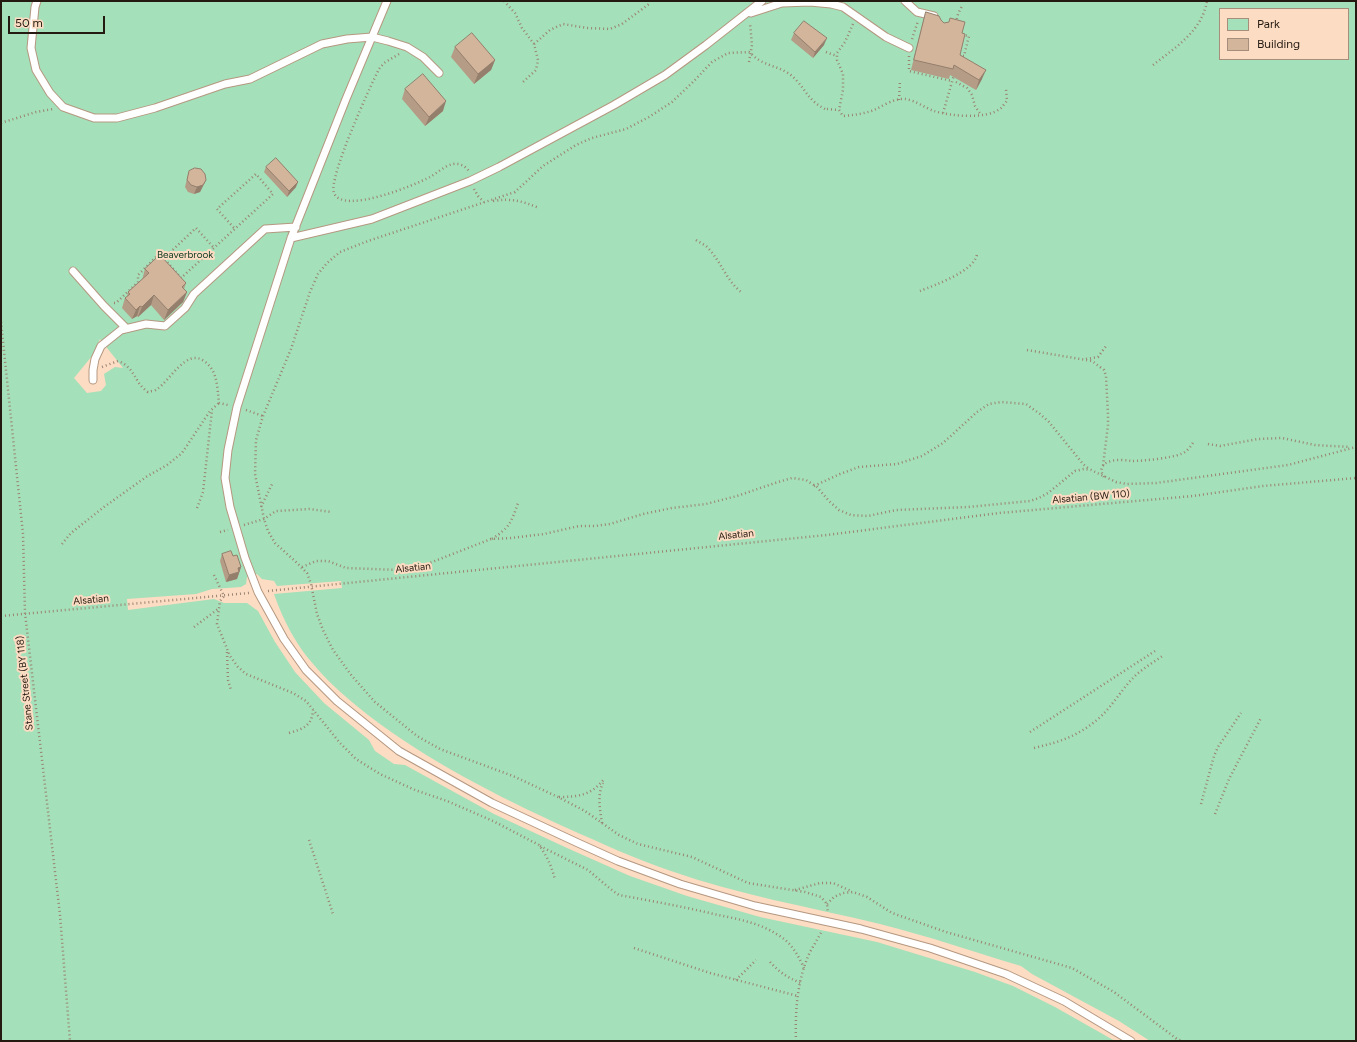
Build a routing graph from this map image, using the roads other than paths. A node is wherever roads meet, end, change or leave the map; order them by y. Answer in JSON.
{"nodes":[{"id":1,"x":37,"y":1,"type":"edge"},
{"id":2,"x":387,"y":1,"type":"edge"},
{"id":3,"x":762,"y":1,"type":"edge"},
{"id":4,"x":905,"y":1,"type":"edge"},
{"id":5,"x":781,"y":2,"type":"edge"},
{"id":6,"x":748,"y":17,"type":"junction"},
{"id":7,"x":941,"y":23,"type":"edge"},
{"id":8,"x":372,"y":37,"type":"junction"},
{"id":9,"x":909,"y":48,"type":"road end"},
{"id":10,"x":439,"y":73,"type":"dead end"},
{"id":11,"x":296,"y":227,"type":"junction"},
{"id":12,"x":291,"y":238,"type":"junction"},
{"id":13,"x":72,"y":271,"type":"dead end"},
{"id":14,"x":126,"y":328,"type":"junction"},
{"id":15,"x":93,"y":380,"type":"dead end"},
{"id":16,"x":1131,"y":1041,"type":"edge"}],
"edges":[{"from":1,"to":8,"type":"lane"},
{"from":2,"to":8,"type":"lane"},
{"from":3,"to":6,"type":"lane"},
{"from":4,"to":7,"type":"lane"},
{"from":5,"to":6,"type":"lane"},
{"from":5,"to":9,"type":"lane"},
{"from":6,"to":12,"type":"lane"},
{"from":8,"to":10,"type":"lane"},
{"from":8,"to":11,"type":"lane"},
{"from":11,"to":12,"type":"lane"},
{"from":11,"to":14,"type":"lane"},
{"from":12,"to":16,"type":"lane"},
{"from":13,"to":14,"type":"lane"},
{"from":14,"to":15,"type":"lane"}]}
